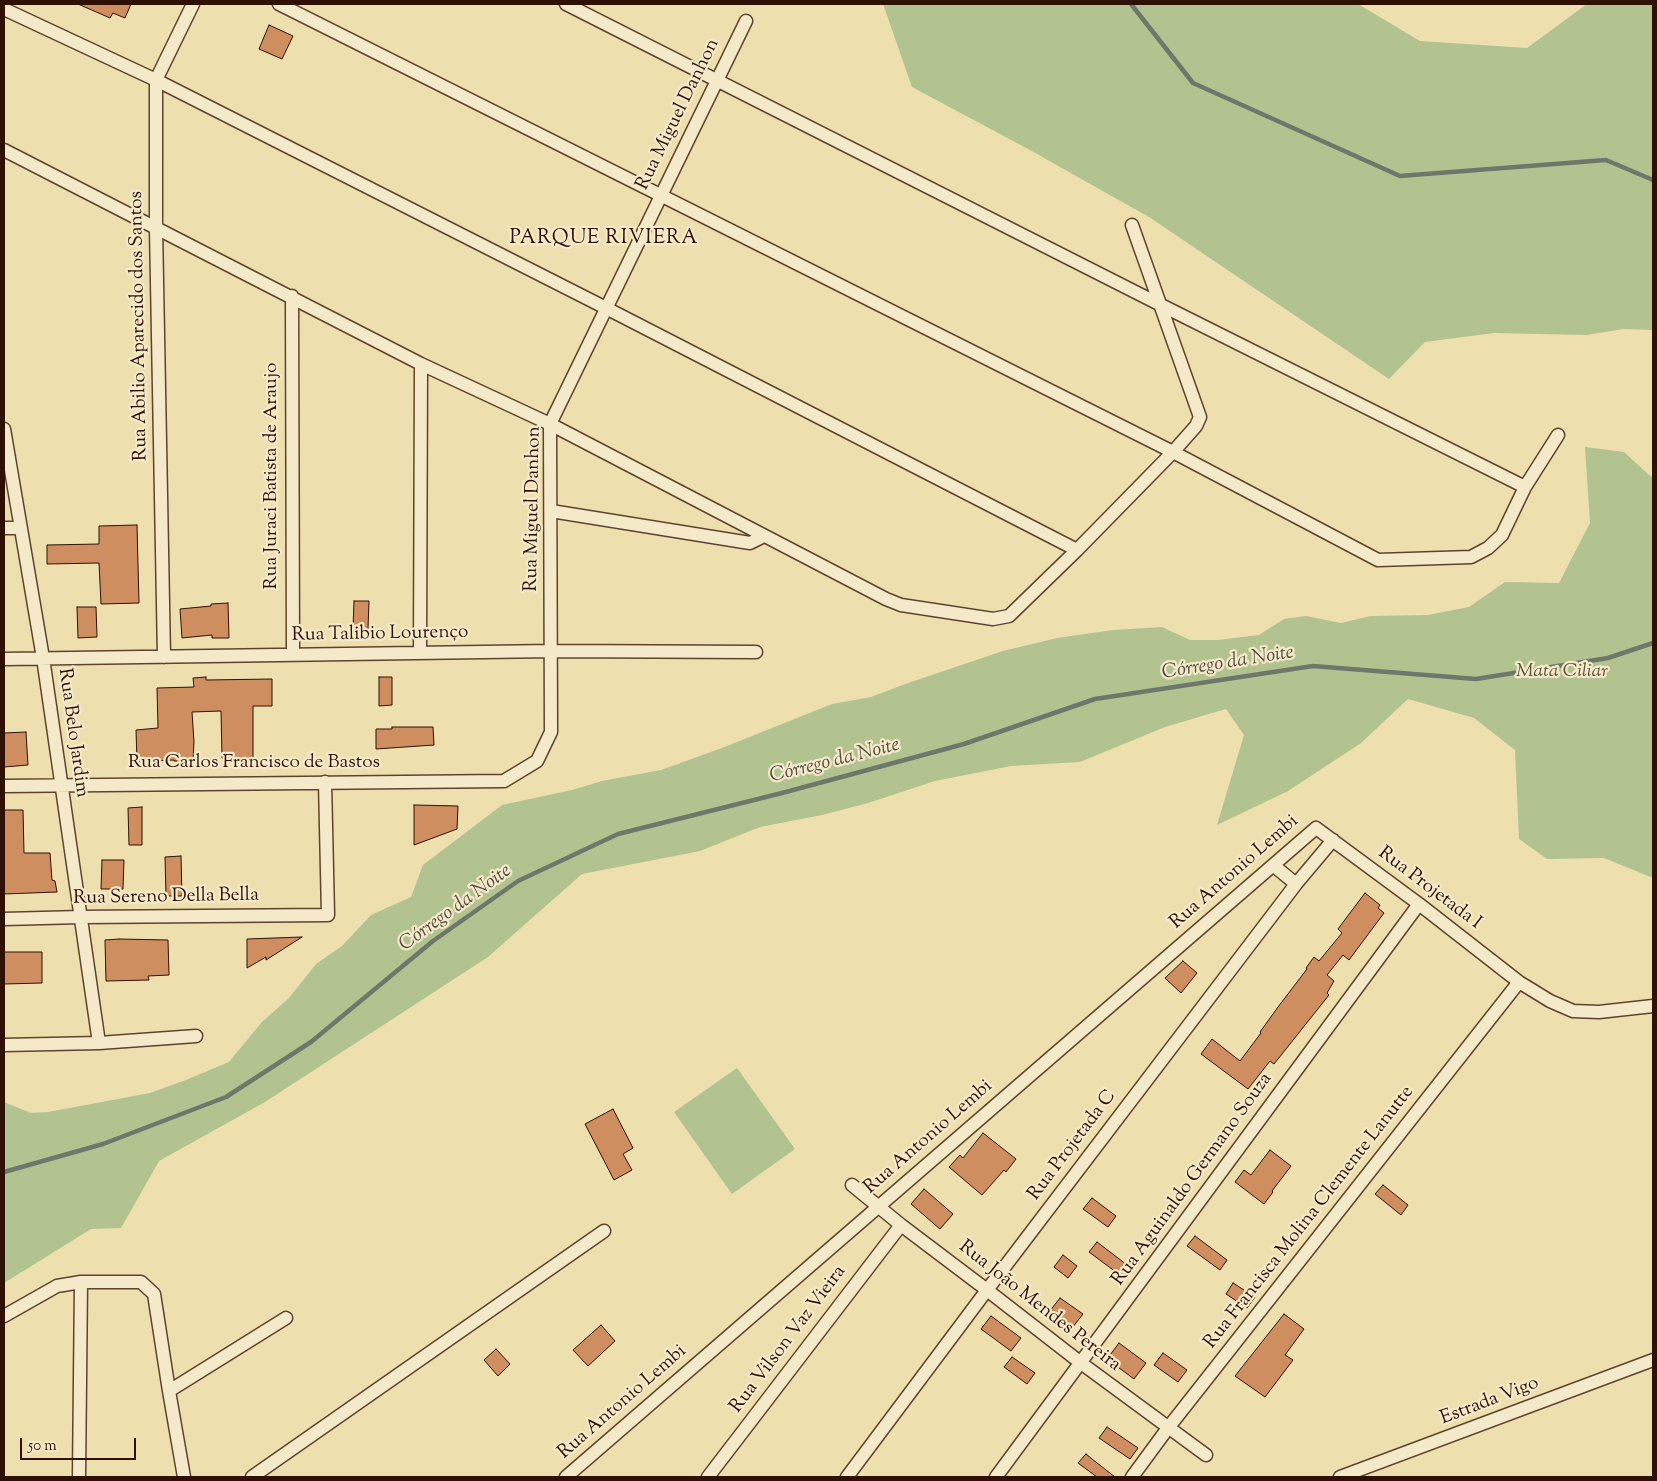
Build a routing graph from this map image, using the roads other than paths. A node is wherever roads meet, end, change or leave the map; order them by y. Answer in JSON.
{"nodes":[{"id":1,"x":193,"y":4,"type":"edge"},
{"id":2,"x":279,"y":4,"type":"edge"},
{"id":3,"x":566,"y":4,"type":"edge"},
{"id":4,"x":4,"y":9,"type":"edge"},
{"id":5,"x":746,"y":21,"type":"dead end"},
{"id":6,"x":156,"y":80,"type":"junction"},
{"id":7,"x":717,"y":80,"type":"junction"},
{"id":8,"x":4,"y":150,"type":"edge"},
{"id":9,"x":661,"y":195,"type":"junction"},
{"id":10,"x":1132,"y":225,"type":"dead end"},
{"id":11,"x":156,"y":228,"type":"junction"},
{"id":12,"x":292,"y":296,"type":"junction"},
{"id":13,"x":1161,"y":305,"type":"junction"},
{"id":14,"x":606,"y":308,"type":"junction"},
{"id":15,"x":421,"y":364,"type":"junction"},
{"id":16,"x":550,"y":424,"type":"junction"},
{"id":17,"x":4,"y":429,"type":"edge"},
{"id":18,"x":1558,"y":435,"type":"dead end"},
{"id":19,"x":1173,"y":452,"type":"junction"},
{"id":20,"x":1525,"y":487,"type":"junction"},
{"id":21,"x":551,"y":510,"type":"junction"},
{"id":22,"x":4,"y":528,"type":"edge"},
{"id":23,"x":20,"y":528,"type":"junction"},
{"id":24,"x":764,"y":536,"type":"junction"},
{"id":25,"x":1077,"y":550,"type":"junction"},
{"id":26,"x":552,"y":650,"type":"junction"},
{"id":27,"x":756,"y":652,"type":"dead end"},
{"id":28,"x":420,"y":653,"type":"junction"},
{"id":29,"x":293,"y":655,"type":"junction"},
{"id":30,"x":164,"y":657,"type":"junction"},
{"id":31,"x":42,"y":658,"type":"junction"},
{"id":32,"x":4,"y":659,"type":"edge"},
{"id":33,"x":504,"y":781,"type":"joint"},
{"id":34,"x":325,"y":782,"type":"junction"},
{"id":35,"x":60,"y":784,"type":"junction"},
{"id":36,"x":4,"y":786,"type":"edge"},
{"id":37,"x":1316,"y":828,"type":"joint"},
{"id":38,"x":1334,"y":840,"type":"junction"},
{"id":39,"x":1273,"y":865,"type":"junction"},
{"id":40,"x":1296,"y":884,"type":"junction"},
{"id":41,"x":1418,"y":904,"type":"junction"},
{"id":42,"x":81,"y":917,"type":"junction"},
{"id":43,"x":4,"y":920,"type":"edge"},
{"id":44,"x":1519,"y":982,"type":"junction"},
{"id":45,"x":1653,"y":1006,"type":"edge"},
{"id":46,"x":196,"y":1036,"type":"dead end"},
{"id":47,"x":99,"y":1043,"type":"junction"},
{"id":48,"x":4,"y":1045,"type":"edge"},
{"id":49,"x":852,"y":1185,"type":"dead end"},
{"id":50,"x":878,"y":1207,"type":"junction"},
{"id":51,"x":901,"y":1225,"type":"junction"},
{"id":52,"x":604,"y":1231,"type":"dead end"},
{"id":53,"x":81,"y":1282,"type":"junction"},
{"id":54,"x":987,"y":1290,"type":"junction"},
{"id":55,"x":4,"y":1316,"type":"edge"},
{"id":56,"x":286,"y":1318,"type":"dead end"},
{"id":57,"x":1653,"y":1360,"type":"edge"},
{"id":58,"x":1081,"y":1363,"type":"junction"},
{"id":59,"x":169,"y":1390,"type":"junction"},
{"id":60,"x":1168,"y":1428,"type":"junction"},
{"id":61,"x":1206,"y":1454,"type":"dead end"},
{"id":62,"x":79,"y":1477,"type":"edge"},
{"id":63,"x":184,"y":1477,"type":"edge"},
{"id":64,"x":252,"y":1477,"type":"edge"},
{"id":65,"x":566,"y":1477,"type":"edge"},
{"id":66,"x":708,"y":1477,"type":"edge"},
{"id":67,"x":848,"y":1477,"type":"edge"},
{"id":68,"x":996,"y":1477,"type":"edge"},
{"id":69,"x":1132,"y":1477,"type":"edge"},
{"id":70,"x":1340,"y":1477,"type":"edge"}],
"edges":[{"from":1,"to":6,"type":"street","name":"Rua Abilio Aparecido dos Santos"},
{"from":2,"to":9,"type":"street"},
{"from":3,"to":7,"type":"street"},
{"from":4,"to":6,"type":"street"},
{"from":5,"to":7,"type":"street","name":"Rua Miguel Danhon"},
{"from":6,"to":11,"type":"street","name":"Rua Abilio Aparecido dos Santos"},
{"from":6,"to":14,"type":"street"},
{"from":7,"to":9,"type":"street","name":"Rua Miguel Danhon"},
{"from":7,"to":13,"type":"street"},
{"from":8,"to":11,"type":"street"},
{"from":9,"to":14,"type":"street","name":"Rua Miguel Danhon"},
{"from":9,"to":19,"type":"street"},
{"from":10,"to":13,"type":"street"},
{"from":11,"to":12,"type":"street"},
{"from":11,"to":30,"type":"street","name":"Rua Abilio Aparecido dos Santos"},
{"from":12,"to":15,"type":"street"},
{"from":12,"to":29,"type":"street","name":"Rua Juraci Batista de Araujo"},
{"from":13,"to":19,"type":"street"},
{"from":13,"to":20,"type":"street"},
{"from":14,"to":16,"type":"street","name":"Rua Miguel Danhon"},
{"from":14,"to":25,"type":"street"},
{"from":15,"to":16,"type":"street"},
{"from":15,"to":28,"type":"street"},
{"from":16,"to":21,"type":"street","name":"Rua Miguel Danhon"},
{"from":16,"to":24,"type":"street"},
{"from":17,"to":23,"type":"street","name":"Rua Belo Jardim"},
{"from":18,"to":20,"type":"street"},
{"from":19,"to":20,"type":"street"},
{"from":19,"to":25,"type":"street"},
{"from":21,"to":24,"type":"street"},
{"from":21,"to":26,"type":"street","name":"Rua Miguel Danhon"},
{"from":22,"to":23,"type":"street"},
{"from":23,"to":31,"type":"street","name":"Rua Belo Jardim"},
{"from":24,"to":25,"type":"street"},
{"from":26,"to":27,"type":"street","name":"Rua Talibio Lourenço"},
{"from":26,"to":28,"type":"street","name":"Rua Talibio Lourenço"},
{"from":26,"to":33,"type":"street","name":"Rua Miguel Danhon"},
{"from":28,"to":29,"type":"street","name":"Rua Talibio Lourenço"},
{"from":29,"to":30,"type":"street","name":"Rua Talibio Lourenço"},
{"from":30,"to":31,"type":"street","name":"Rua Talibio Lourenço"},
{"from":31,"to":32,"type":"street","name":"Rua Talibio Lourenço"},
{"from":31,"to":35,"type":"street","name":"Rua Belo Jardim"},
{"from":33,"to":34,"type":"street","name":"Rua Carlos Francisco de Bastos"},
{"from":34,"to":35,"type":"street","name":"Rua Carlos Francisco de Bastos"},
{"from":34,"to":42,"type":"street","name":"Rua Sereno Della Bella"},
{"from":35,"to":36,"type":"street","name":"Rua Carlos Francisco de Bastos"},
{"from":35,"to":42,"type":"street","name":"Rua Belo Jardim"},
{"from":37,"to":38,"type":"street","name":"Rua Projetada I"},
{"from":37,"to":39,"type":"street","name":"Rua Antonio Lembi"},
{"from":38,"to":40,"type":"street","name":"Rua Projetada C"},
{"from":38,"to":41,"type":"street","name":"Rua Projetada I"},
{"from":39,"to":40,"type":"street"},
{"from":39,"to":50,"type":"street","name":"Rua Antonio Lembi"},
{"from":40,"to":54,"type":"street","name":"Rua Projetada C"},
{"from":41,"to":44,"type":"street","name":"Rua Projetada I"},
{"from":41,"to":58,"type":"street","name":"Rua Aguinaldo Germano Souza"},
{"from":42,"to":43,"type":"street","name":"Rua Sereno Della Bella"},
{"from":42,"to":47,"type":"street","name":"Rua Belo Jardim"},
{"from":44,"to":45,"type":"street","name":"Rua Projetada I"},
{"from":44,"to":60,"type":"street","name":"Rua Francisca Molina Clemente Lanutte"},
{"from":46,"to":47,"type":"street"},
{"from":47,"to":48,"type":"street"},
{"from":49,"to":50,"type":"street","name":"Rua João Mendes Pereira"},
{"from":50,"to":51,"type":"street","name":"Rua João Mendes Pereira"},
{"from":50,"to":65,"type":"street","name":"Rua Antonio Lembi"},
{"from":51,"to":54,"type":"street","name":"Rua João Mendes Pereira"},
{"from":51,"to":66,"type":"street","name":"Rua Vilson Vaz Vieira"},
{"from":52,"to":64,"type":"street"},
{"from":53,"to":55,"type":"street"},
{"from":53,"to":59,"type":"street"},
{"from":53,"to":62,"type":"street"},
{"from":54,"to":58,"type":"street","name":"Rua João Mendes Pereira"},
{"from":54,"to":67,"type":"street","name":"Rua Projetada C"},
{"from":56,"to":59,"type":"street"},
{"from":57,"to":70,"type":"street","name":"Estrada Vigo"},
{"from":58,"to":60,"type":"street","name":"Rua João Mendes Pereira"},
{"from":58,"to":68,"type":"street","name":"Rua Aguinaldo Germano Souza"},
{"from":59,"to":63,"type":"street"},
{"from":60,"to":61,"type":"street","name":"Rua João Mendes Pereira"},
{"from":60,"to":69,"type":"street","name":"Rua Francisca Molina Clemente Lanutte"}]}
